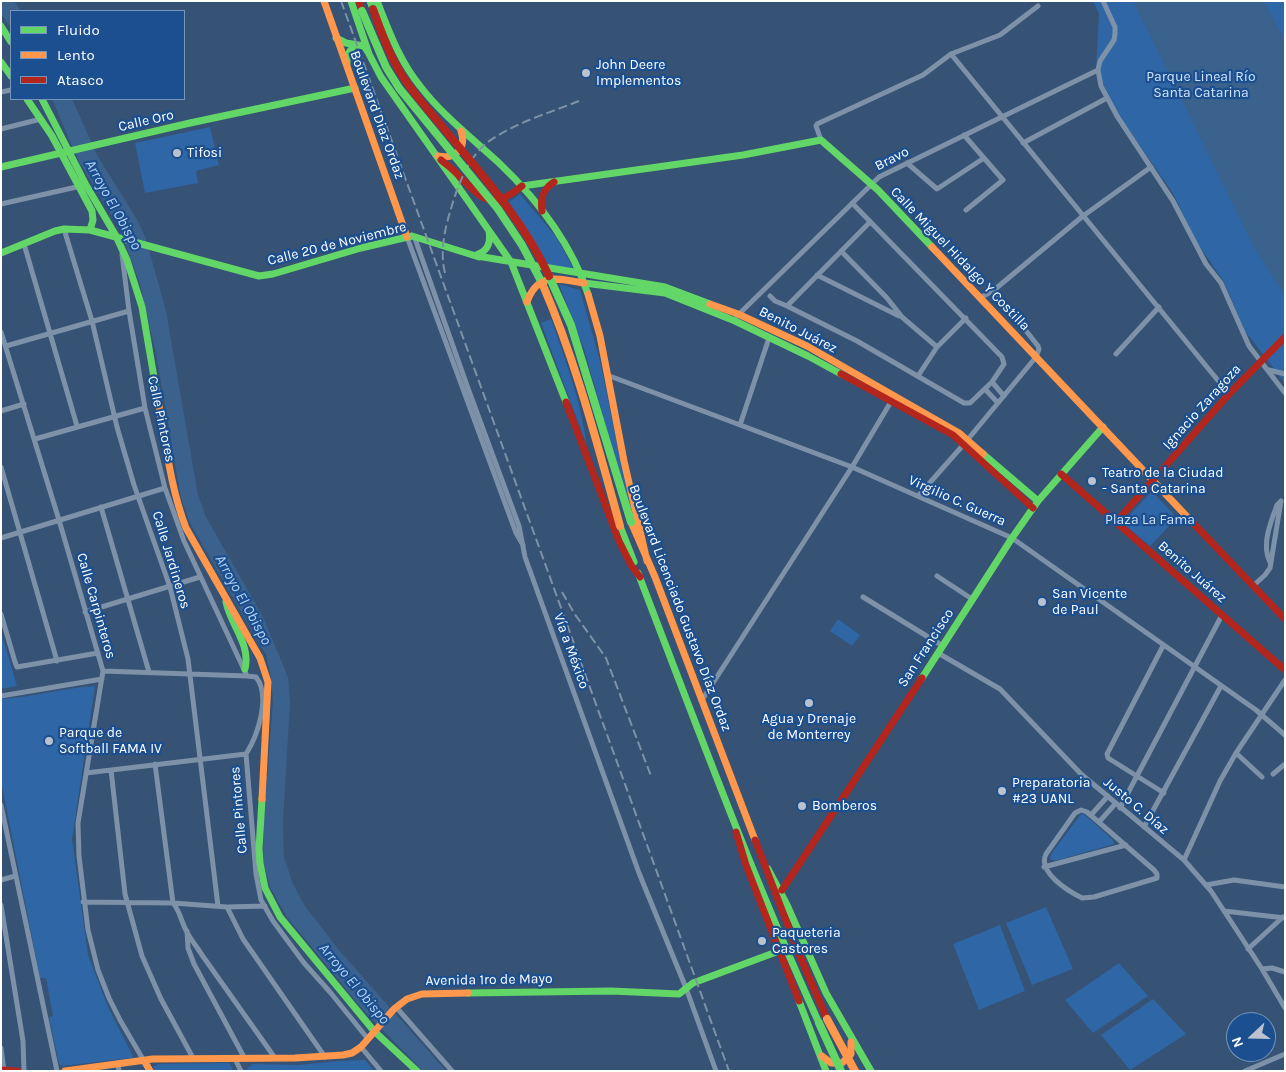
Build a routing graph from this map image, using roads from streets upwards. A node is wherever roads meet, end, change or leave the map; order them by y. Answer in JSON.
{"nodes":[{"id":1,"x":324,"y":1,"type":"edge"},
{"id":2,"x":350,"y":1,"type":"edge"},
{"id":3,"x":359,"y":1,"type":"edge"},
{"id":4,"x":377,"y":1,"type":"edge"},
{"id":5,"x":1103,"y":1,"type":"edge"},
{"id":6,"x":372,"y":5,"type":"edge"},
{"id":7,"x":1038,"y":6,"type":"dead end"},
{"id":8,"x":1,"y":26,"type":"edge"},
{"id":9,"x":336,"y":38,"type":"junction"},
{"id":10,"x":10,"y":40,"type":"edge"},
{"id":11,"x":354,"y":45,"type":"junction"},
{"id":12,"x":369,"y":54,"type":"junction"},
{"id":13,"x":951,"y":54,"type":"junction"},
{"id":14,"x":1,"y":62,"type":"edge"},
{"id":15,"x":347,"y":69,"type":"junction"},
{"id":16,"x":1098,"y":70,"type":"junction"},
{"id":17,"x":10,"y":75,"type":"edge"},
{"id":18,"x":355,"y":88,"type":"junction"},
{"id":19,"x":1107,"y":98,"type":"junction"},
{"id":20,"x":28,"y":100,"type":"edge"},
{"id":21,"x":42,"y":100,"type":"edge"},
{"id":22,"x":1002,"y":117,"type":"junction"},
{"id":23,"x":41,"y":119,"type":"junction"},
{"id":24,"x":457,"y":127,"type":"junction"},
{"id":25,"x":1,"y":129,"type":"edge"},
{"id":26,"x":56,"y":134,"type":"junction"},
{"id":27,"x":964,"y":135,"type":"junction"},
{"id":28,"x":821,"y":140,"type":"junction"},
{"id":29,"x":1023,"y":143,"type":"junction"},
{"id":30,"x":68,"y":152,"type":"junction"},
{"id":31,"x":435,"y":156,"type":"junction"},
{"id":32,"x":984,"y":158,"type":"junction"},
{"id":33,"x":907,"y":163,"type":"junction"},
{"id":34,"x":1,"y":167,"type":"edge"},
{"id":35,"x":1151,"y":167,"type":"junction"},
{"id":36,"x":559,"y":180,"type":"junction"},
{"id":37,"x":871,"y":183,"type":"junction"},
{"id":38,"x":82,"y":186,"type":"junction"},
{"id":39,"x":522,"y":186,"type":"junction"},
{"id":40,"x":852,"y":203,"type":"junction"},
{"id":41,"x":1,"y":204,"type":"edge"},
{"id":42,"x":966,"y":210,"type":"dead end"},
{"id":43,"x":542,"y":211,"type":"junction"},
{"id":44,"x":1083,"y":216,"type":"junction"},
{"id":45,"x":870,"y":222,"type":"junction"},
{"id":46,"x":64,"y":229,"type":"junction"},
{"id":47,"x":90,"y":230,"type":"junction"},
{"id":48,"x":489,"y":230,"type":"junction"},
{"id":49,"x":116,"y":236,"type":"junction"},
{"id":50,"x":410,"y":237,"type":"junction"},
{"id":51,"x":24,"y":244,"type":"junction"},
{"id":52,"x":122,"y":246,"type":"junction"},
{"id":53,"x":840,"y":251,"type":"junction"},
{"id":54,"x":1,"y":252,"type":"edge"},
{"id":55,"x":477,"y":255,"type":"junction"},
{"id":56,"x":511,"y":262,"type":"junction"},
{"id":57,"x":580,"y":274,"type":"junction"},
{"id":58,"x":817,"y":275,"type":"junction"},
{"id":59,"x":584,"y":283,"type":"junction"},
{"id":60,"x":994,"y":290,"type":"junction"},
{"id":61,"x":770,"y":296,"type":"dead end"},
{"id":62,"x":980,"y":298,"type":"junction"},
{"id":63,"x":696,"y":301,"type":"junction"},
{"id":64,"x":527,"y":302,"type":"junction"},
{"id":65,"x":786,"y":306,"type":"junction"},
{"id":66,"x":1159,"y":307,"type":"junction"},
{"id":67,"x":129,"y":311,"type":"junction"},
{"id":68,"x":902,"y":317,"type":"junction"},
{"id":69,"x":736,"y":318,"type":"junction"},
{"id":70,"x":966,"y":318,"type":"junction"},
{"id":71,"x":92,"y":321,"type":"junction"},
{"id":72,"x":1,"y":332,"type":"edge"},
{"id":73,"x":50,"y":334,"type":"junction"},
{"id":74,"x":541,"y":335,"type":"junction"},
{"id":75,"x":769,"y":338,"type":"junction"},
{"id":76,"x":1285,"y":338,"type":"edge"},
{"id":77,"x":6,"y":346,"type":"junction"},
{"id":78,"x":938,"y":347,"type":"junction"},
{"id":79,"x":1116,"y":354,"type":"dead end"},
{"id":80,"x":8,"y":355,"type":"junction"},
{"id":81,"x":1,"y":357,"type":"edge"},
{"id":82,"x":1036,"y":357,"type":"junction"},
{"id":83,"x":1261,"y":361,"type":"junction"},
{"id":84,"x":1269,"y":370,"type":"junction"},
{"id":85,"x":1285,"y":374,"type":"edge"},
{"id":86,"x":607,"y":375,"type":"junction"},
{"id":87,"x":918,"y":376,"type":"junction"},
{"id":88,"x":992,"y":382,"type":"junction"},
{"id":89,"x":986,"y":389,"type":"junction"},
{"id":90,"x":1285,"y":393,"type":"edge"},
{"id":91,"x":1229,"y":394,"type":"junction"},
{"id":92,"x":1004,"y":396,"type":"junction"},
{"id":93,"x":893,"y":399,"type":"junction"},
{"id":94,"x":998,"y":403,"type":"junction"},
{"id":95,"x":24,"y":404,"type":"junction"},
{"id":96,"x":145,"y":408,"type":"junction"},
{"id":97,"x":1,"y":411,"type":"edge"},
{"id":98,"x":116,"y":415,"type":"junction"},
{"id":99,"x":740,"y":425,"type":"junction"},
{"id":100,"x":77,"y":426,"type":"junction"},
{"id":101,"x":1103,"y":427,"type":"junction"},
{"id":102,"x":35,"y":440,"type":"junction"},
{"id":103,"x":966,"y":442,"type":"junction"},
{"id":104,"x":1,"y":467,"type":"edge"},
{"id":105,"x":852,"y":467,"type":"junction"},
{"id":106,"x":1060,"y":474,"type":"junction"},
{"id":107,"x":1153,"y":481,"type":"junction"},
{"id":108,"x":165,"y":488,"type":"junction"},
{"id":109,"x":918,"y":495,"type":"junction"},
{"id":110,"x":139,"y":496,"type":"junction"},
{"id":111,"x":1038,"y":500,"type":"junction"},
{"id":112,"x":101,"y":507,"type":"junction"},
{"id":113,"x":1033,"y":508,"type":"junction"},
{"id":114,"x":60,"y":520,"type":"junction"},
{"id":115,"x":1116,"y":522,"type":"junction"},
{"id":116,"x":20,"y":532,"type":"junction"},
{"id":117,"x":1268,"y":534,"type":"junction"},
{"id":118,"x":1276,"y":536,"type":"junction"},
{"id":119,"x":1,"y":538,"type":"edge"},
{"id":120,"x":1012,"y":538,"type":"junction"},
{"id":121,"x":647,"y":561,"type":"junction"},
{"id":122,"x":1270,"y":565,"type":"junction"},
{"id":123,"x":937,"y":576,"type":"dead end"},
{"id":124,"x":200,"y":577,"type":"junction"},
{"id":125,"x":640,"y":577,"type":"junction"},
{"id":126,"x":1254,"y":585,"type":"junction"},
{"id":127,"x":170,"y":587,"type":"junction"},
{"id":128,"x":863,"y":597,"type":"dead end"},
{"id":129,"x":129,"y":599,"type":"junction"},
{"id":130,"x":972,"y":599,"type":"junction"},
{"id":131,"x":226,"y":600,"type":"junction"},
{"id":132,"x":85,"y":612,"type":"junction"},
{"id":133,"x":1,"y":614,"type":"edge"},
{"id":134,"x":1222,"y":615,"type":"junction"},
{"id":135,"x":1285,"y":619,"type":"edge"},
{"id":136,"x":1162,"y":646,"type":"junction"},
{"id":137,"x":940,"y":649,"type":"junction"},
{"id":138,"x":98,"y":653,"type":"junction"},
{"id":139,"x":57,"y":661,"type":"junction"},
{"id":140,"x":1195,"y":668,"type":"junction"},
{"id":141,"x":1285,"y":670,"type":"edge"},
{"id":142,"x":103,"y":671,"type":"junction"},
{"id":143,"x":149,"y":672,"type":"junction"},
{"id":144,"x":246,"y":672,"type":"junction"},
{"id":145,"x":190,"y":675,"type":"junction"},
{"id":146,"x":102,"y":679,"type":"junction"},
{"id":147,"x":1285,"y":680,"type":"edge"},
{"id":148,"x":1221,"y":686,"type":"junction"},
{"id":149,"x":1,"y":696,"type":"edge"},
{"id":150,"x":702,"y":700,"type":"junction"},
{"id":151,"x":1262,"y":715,"type":"junction"},
{"id":152,"x":1285,"y":735,"type":"edge"},
{"id":153,"x":1236,"y":753,"type":"junction"},
{"id":154,"x":246,"y":754,"type":"junction"},
{"id":155,"x":200,"y":758,"type":"junction"},
{"id":156,"x":155,"y":764,"type":"junction"},
{"id":157,"x":1285,"y":764,"type":"edge"},
{"id":158,"x":111,"y":770,"type":"junction"},
{"id":159,"x":86,"y":773,"type":"junction"},
{"id":160,"x":1274,"y":774,"type":"dead end"},
{"id":161,"x":1137,"y":776,"type":"junction"},
{"id":162,"x":1262,"y":777,"type":"dead end"},
{"id":163,"x":1164,"y":792,"type":"junction"},
{"id":164,"x":1108,"y":796,"type":"junction"},
{"id":165,"x":1116,"y":803,"type":"junction"},
{"id":166,"x":1,"y":806,"type":"edge"},
{"id":167,"x":1120,"y":808,"type":"junction"},
{"id":168,"x":1091,"y":815,"type":"junction"},
{"id":169,"x":735,"y":821,"type":"junction"},
{"id":170,"x":1099,"y":822,"type":"junction"},
{"id":171,"x":1144,"y":827,"type":"junction"},
{"id":172,"x":1126,"y":845,"type":"junction"},
{"id":173,"x":1184,"y":860,"type":"junction"},
{"id":174,"x":763,"y":862,"type":"junction"},
{"id":175,"x":1044,"y":867,"type":"junction"},
{"id":176,"x":15,"y":876,"type":"junction"},
{"id":177,"x":1,"y":880,"type":"edge"},
{"id":178,"x":1206,"y":885,"type":"junction"},
{"id":179,"x":1285,"y":887,"type":"edge"},
{"id":180,"x":782,"y":890,"type":"junction"},
{"id":181,"x":84,"y":902,"type":"junction"},
{"id":182,"x":128,"y":903,"type":"junction"},
{"id":183,"x":172,"y":903,"type":"junction"},
{"id":184,"x":1,"y":905,"type":"edge"},
{"id":185,"x":218,"y":906,"type":"junction"},
{"id":186,"x":265,"y":906,"type":"junction"},
{"id":187,"x":227,"y":907,"type":"junction"},
{"id":188,"x":1224,"y":911,"type":"junction"},
{"id":189,"x":1284,"y":917,"type":"edge"},
{"id":190,"x":186,"y":931,"type":"junction"},
{"id":191,"x":1248,"y":949,"type":"junction"},
{"id":192,"x":779,"y":952,"type":"junction"},
{"id":193,"x":1262,"y":969,"type":"junction"},
{"id":194,"x":1285,"y":972,"type":"edge"},
{"id":195,"x":686,"y":988,"type":"junction"},
{"id":196,"x":395,"y":1008,"type":"junction"},
{"id":197,"x":1285,"y":1008,"type":"edge"},
{"id":198,"x":375,"y":1030,"type":"junction"},
{"id":199,"x":848,"y":1034,"type":"junction"},
{"id":200,"x":368,"y":1039,"type":"junction"},
{"id":201,"x":361,"y":1047,"type":"junction"},
{"id":202,"x":1,"y":1048,"type":"edge"},
{"id":203,"x":820,"y":1053,"type":"junction"},
{"id":204,"x":1285,"y":1054,"type":"edge"},
{"id":205,"x":325,"y":1057,"type":"junction"},
{"id":206,"x":193,"y":1058,"type":"junction"},
{"id":207,"x":275,"y":1058,"type":"junction"},
{"id":208,"x":236,"y":1059,"type":"junction"},
{"id":209,"x":245,"y":1059,"type":"junction"},
{"id":210,"x":145,"y":1062,"type":"junction"},
{"id":211,"x":118,"y":1068,"type":"edge"},
{"id":212,"x":3,"y":1070,"type":"edge"},
{"id":213,"x":83,"y":1070,"type":"edge"},
{"id":214,"x":18,"y":1071,"type":"edge"},
{"id":215,"x":24,"y":1071,"type":"edge"},
{"id":216,"x":57,"y":1071,"type":"edge"},
{"id":217,"x":65,"y":1071,"type":"edge"},
{"id":218,"x":150,"y":1071,"type":"edge"},
{"id":219,"x":241,"y":1071,"type":"edge"},
{"id":220,"x":381,"y":1071,"type":"edge"},
{"id":221,"x":417,"y":1071,"type":"edge"},
{"id":222,"x":452,"y":1071,"type":"edge"},
{"id":223,"x":716,"y":1071,"type":"edge"},
{"id":224,"x":826,"y":1071,"type":"edge"},
{"id":225,"x":831,"y":1071,"type":"edge"},
{"id":226,"x":841,"y":1071,"type":"edge"},
{"id":227,"x":855,"y":1071,"type":"edge"},
{"id":228,"x":871,"y":1071,"type":"edge"},
{"id":229,"x":1245,"y":1071,"type":"edge"}],
"edges":[{"from":1,"to":9,"type":"street","name":"Boulevard Diaz Ordaz"},
{"from":2,"to":12,"type":"street"},
{"from":3,"to":125,"type":"street","name":"Boulevard Licenciado Gustavo Díaz Ordaz","bridge":true},
{"from":4,"to":24,"type":"street"},
{"from":5,"to":16,"type":"street"},
{"from":6,"to":121,"type":"street","name":"Boulevard Licenciado Gustavo Díaz Ordaz","bridge":true},
{"from":7,"to":13,"type":"street"},
{"from":8,"to":10,"type":"street"},
{"from":9,"to":11,"type":"street"},
{"from":9,"to":15,"type":"street","name":"Boulevard Diaz Ordaz"},
{"from":11,"to":12,"type":"street"},
{"from":11,"to":15,"type":"street"},
{"from":12,"to":31,"type":"street"},
{"from":13,"to":22,"type":"street"},
{"from":13,"to":28,"type":"street"},
{"from":14,"to":17,"type":"street"},
{"from":15,"to":18,"type":"street","name":"Boulevard Diaz Ordaz"},
{"from":16,"to":19,"type":"street"},
{"from":16,"to":22,"type":"street","name":"Bravo"},
{"from":18,"to":30,"type":"street","name":"Calle Oro"},
{"from":18,"to":50,"type":"street","name":"Boulevard Diaz Ordaz"},
{"from":19,"to":29,"type":"street"},
{"from":19,"to":35,"type":"street"},
{"from":20,"to":23,"type":"street"},
{"from":21,"to":26,"type":"street"},
{"from":22,"to":27,"type":"street","name":"Bravo"},
{"from":22,"to":29,"type":"street"},
{"from":23,"to":25,"type":"street"},
{"from":23,"to":26,"type":"street"},
{"from":24,"to":31,"type":"street"},
{"from":24,"to":39,"type":"street"},
{"from":26,"to":30,"type":"street"},
{"from":27,"to":32,"type":"street"},
{"from":27,"to":33,"type":"street","name":"Bravo"},
{"from":28,"to":36,"type":"street"},
{"from":28,"to":37,"type":"street","name":"Calle Miguel Hidalgo Y Costilla"},
{"from":29,"to":44,"type":"street"},
{"from":30,"to":34,"type":"street","name":"Calle Oro"},
{"from":30,"to":38,"type":"street"},
{"from":31,"to":39,"type":"street"},
{"from":31,"to":48,"type":"street"},
{"from":32,"to":33,"type":"street"},
{"from":32,"to":42,"type":"street"},
{"from":33,"to":37,"type":"street","name":"Bravo"},
{"from":35,"to":44,"type":"street"},
{"from":35,"to":83,"type":"street"},
{"from":36,"to":39,"type":"street"},
{"from":36,"to":43,"type":"street"},
{"from":37,"to":40,"type":"street","name":"Bravo"},
{"from":37,"to":62,"type":"street","name":"Calle Miguel Hidalgo Y Costilla"},
{"from":38,"to":41,"type":"street"},
{"from":38,"to":47,"type":"street"},
{"from":38,"to":49,"type":"street"},
{"from":39,"to":43,"type":"street"},
{"from":40,"to":45,"type":"street"},
{"from":40,"to":69,"type":"street","name":"Bravo"},
{"from":43,"to":57,"type":"street"},
{"from":44,"to":60,"type":"street"},
{"from":44,"to":66,"type":"street"},
{"from":45,"to":53,"type":"street"},
{"from":45,"to":70,"type":"street"},
{"from":46,"to":47,"type":"street","name":"Calle 20 de Noviembre"},
{"from":46,"to":51,"type":"street","name":"Calle 20 de Noviembre"},
{"from":46,"to":71,"type":"street","name":"Calle Jardineros"},
{"from":47,"to":49,"type":"street","name":"Calle 20 de Noviembre"},
{"from":48,"to":55,"type":"street"},
{"from":48,"to":56,"type":"street"},
{"from":49,"to":50,"type":"street","name":"Calle 20 de Noviembre"},
{"from":49,"to":52,"type":"street"},
{"from":50,"to":55,"type":"street","name":"Calle 20 de Noviembre"},
{"from":50,"to":195,"type":"street","name":"Vía a México"},
{"from":51,"to":54,"type":"street","name":"Calle 20 de Noviembre"},
{"from":51,"to":73,"type":"street"},
{"from":52,"to":67,"type":"street","name":"Calle Pintores"},
{"from":52,"to":131,"type":"street"},
{"from":53,"to":58,"type":"street"},
{"from":53,"to":68,"type":"street"},
{"from":55,"to":56,"type":"street","name":"Calle 20 de Noviembre"},
{"from":55,"to":74,"type":"street","name":"Calle 20 de Noviembre"},
{"from":56,"to":57,"type":"street","name":"Benito Juárez"},
{"from":56,"to":64,"type":"street"},
{"from":57,"to":59,"type":"street"},
{"from":57,"to":63,"type":"street","name":"Benito Juárez"},
{"from":58,"to":65,"type":"street"},
{"from":58,"to":68,"type":"street"},
{"from":59,"to":63,"type":"street","name":"Benito Juárez"},
{"from":59,"to":64,"type":"street","name":"Benito Juárez"},
{"from":59,"to":86,"type":"street"},
{"from":60,"to":62,"type":"street"},
{"from":60,"to":82,"type":"street"},
{"from":61,"to":65,"type":"street"},
{"from":62,"to":82,"type":"street","name":"Calle Miguel Hidalgo Y Costilla"},
{"from":63,"to":69,"type":"street","name":"Benito Juárez"},
{"from":64,"to":74,"type":"street"},
{"from":65,"to":87,"type":"street"},
{"from":66,"to":79,"type":"street"},
{"from":66,"to":91,"type":"street"},
{"from":67,"to":71,"type":"street"},
{"from":67,"to":96,"type":"street","name":"Calle Pintores"},
{"from":68,"to":78,"type":"street"},
{"from":69,"to":75,"type":"street","name":"Benito Juárez"},
{"from":69,"to":93,"type":"street","name":"Benito Juárez"},
{"from":70,"to":78,"type":"street"},
{"from":70,"to":88,"type":"street"},
{"from":71,"to":73,"type":"street"},
{"from":71,"to":98,"type":"street","name":"Calle Jardineros"},
{"from":72,"to":77,"type":"street","name":"Calle Carpinteros"},
{"from":73,"to":77,"type":"street"},
{"from":73,"to":100,"type":"street"},
{"from":74,"to":125,"type":"street"},
{"from":75,"to":93,"type":"street","name":"Benito Juárez"},
{"from":75,"to":99,"type":"street"},
{"from":76,"to":83,"type":"street","name":"Ignacio Zaragoza"},
{"from":77,"to":80,"type":"street","name":"Calle Carpinteros"},
{"from":78,"to":87,"type":"street"},
{"from":80,"to":81,"type":"street"},
{"from":80,"to":95,"type":"street","name":"Calle Carpinteros"},
{"from":82,"to":92,"type":"street"},
{"from":82,"to":101,"type":"street","name":"Calle Miguel Hidalgo Y Costilla"},
{"from":83,"to":84,"type":"street"},
{"from":83,"to":91,"type":"street","name":"Ignacio Zaragoza"},
{"from":84,"to":85,"type":"street"},
{"from":84,"to":90,"type":"street"},
{"from":86,"to":99,"type":"street","name":"Virgilio C. Guerra"},
{"from":86,"to":121,"type":"street"},
{"from":87,"to":89,"type":"street"},
{"from":88,"to":89,"type":"street"},
{"from":88,"to":92,"type":"street"},
{"from":89,"to":94,"type":"street"},
{"from":91,"to":107,"type":"street","name":"Ignacio Zaragoza"},
{"from":92,"to":94,"type":"street"},
{"from":93,"to":103,"type":"street","name":"Benito Juárez"},
{"from":93,"to":105,"type":"street"},
{"from":94,"to":103,"type":"street"},
{"from":95,"to":97,"type":"street"},
{"from":95,"to":102,"type":"street","name":"Calle Carpinteros"},
{"from":96,"to":98,"type":"street"},
{"from":96,"to":108,"type":"street","name":"Calle Pintores"},
{"from":98,"to":100,"type":"street"},
{"from":98,"to":110,"type":"street","name":"Calle Jardineros"},
{"from":99,"to":105,"type":"street","name":"Virgilio C. Guerra"},
{"from":100,"to":102,"type":"street"},
{"from":101,"to":106,"type":"street","name":"San Francisco"},
{"from":101,"to":107,"type":"street","name":"Calle Miguel Hidalgo Y Costilla"},
{"from":102,"to":114,"type":"street","name":"Calle Carpinteros"},
{"from":103,"to":109,"type":"street"},
{"from":103,"to":111,"type":"street","name":"Benito Juárez"},
{"from":103,"to":113,"type":"street","name":"Benito Juárez"},
{"from":104,"to":116,"type":"street"},
{"from":105,"to":109,"type":"street","name":"Virgilio C. Guerra"},
{"from":105,"to":150,"type":"street"},
{"from":106,"to":111,"type":"street","name":"San Francisco"},
{"from":106,"to":115,"type":"street","name":"Benito Juárez"},
{"from":107,"to":115,"type":"street","name":"Ignacio Zaragoza"},
{"from":107,"to":126,"type":"street","name":"Calle Miguel Hidalgo Y Costilla"},
{"from":108,"to":110,"type":"street"},
{"from":108,"to":124,"type":"street","name":"Calle Pintores"},
{"from":109,"to":120,"type":"street","name":"Virgilio C. Guerra"},
{"from":110,"to":112,"type":"street"},
{"from":110,"to":127,"type":"street","name":"Calle Jardineros"},
{"from":111,"to":113,"type":"street","name":"San Francisco"},
{"from":112,"to":114,"type":"street"},
{"from":112,"to":129,"type":"street"},
{"from":113,"to":120,"type":"street","name":"San Francisco"},
{"from":114,"to":116,"type":"street"},
{"from":114,"to":132,"type":"street","name":"Calle Carpinteros"},
{"from":115,"to":134,"type":"street","name":"Benito Juárez"},
{"from":116,"to":119,"type":"street"},
{"from":116,"to":139,"type":"street"},
{"from":117,"to":118,"type":"street"},
{"from":117,"to":118,"type":"street"},
{"from":117,"to":122,"type":"street"},
{"from":118,"to":122,"type":"street"},
{"from":120,"to":130,"type":"street","name":"San Francisco"},
{"from":120,"to":136,"type":"street","name":"Virgilio C. Guerra"},
{"from":121,"to":150,"type":"street","name":"Boulevard Licenciado Gustavo Díaz Ordaz"},
{"from":122,"to":126,"type":"street"},
{"from":123,"to":130,"type":"street"},
{"from":124,"to":127,"type":"street"},
{"from":124,"to":144,"type":"street","name":"Calle Pintores"},
{"from":125,"to":169,"type":"street","name":"Boulevard Licenciado Gustavo Díaz Ordaz"},
{"from":126,"to":135,"type":"street","name":"Calle Miguel Hidalgo Y Costilla"},
{"from":127,"to":129,"type":"street"},
{"from":127,"to":145,"type":"street","name":"Calle Jardineros"},
{"from":128,"to":137,"type":"street","name":"Justo C. Díaz"},
{"from":129,"to":132,"type":"street"},
{"from":129,"to":143,"type":"street"},
{"from":130,"to":137,"type":"street","name":"San Francisco"},
{"from":131,"to":144,"type":"street"},
{"from":131,"to":198,"type":"street"},
{"from":132,"to":138,"type":"street","name":"Calle Carpinteros"},
{"from":133,"to":139,"type":"street"},
{"from":134,"to":140,"type":"street"},
{"from":134,"to":141,"type":"street","name":"Benito Juárez"},
{"from":136,"to":140,"type":"street","name":"Virgilio C. Guerra"},
{"from":136,"to":161,"type":"street","name":"Justo C. Díaz"},
{"from":137,"to":164,"type":"street","name":"Justo C. Díaz"},
{"from":137,"to":180,"type":"street","name":"San Francisco"},
{"from":138,"to":139,"type":"street"},
{"from":138,"to":142,"type":"street","name":"Calle Carpinteros"},
{"from":140,"to":148,"type":"street","name":"Virgilio C. Guerra"},
{"from":140,"to":161,"type":"street"},
{"from":142,"to":143,"type":"street"},
{"from":142,"to":146,"type":"street","name":"Calle Carpinteros"},
{"from":143,"to":145,"type":"street"},
{"from":144,"to":145,"type":"street"},
{"from":144,"to":154,"type":"street","name":"Calle Pintores"},
{"from":145,"to":155,"type":"street","name":"Calle Jardineros"},
{"from":146,"to":149,"type":"street"},
{"from":146,"to":159,"type":"street","name":"Calle Carpinteros"},
{"from":147,"to":151,"type":"street"},
{"from":148,"to":151,"type":"street","name":"Virgilio C. Guerra"},
{"from":148,"to":163,"type":"street"},
{"from":150,"to":174,"type":"street","name":"Boulevard Licenciado Gustavo Díaz Ordaz"},
{"from":151,"to":152,"type":"street","name":"Virgilio C. Guerra"},
{"from":151,"to":153,"type":"street"},
{"from":153,"to":162,"type":"street"},
{"from":153,"to":173,"type":"street"},
{"from":154,"to":155,"type":"street"},
{"from":154,"to":186,"type":"street","name":"Calle Pintores"},
{"from":155,"to":156,"type":"street"},
{"from":155,"to":185,"type":"street","name":"Calle Jardineros"},
{"from":156,"to":158,"type":"street"},
{"from":156,"to":183,"type":"street"},
{"from":157,"to":160,"type":"street"},
{"from":158,"to":159,"type":"street"},
{"from":158,"to":182,"type":"street"},
{"from":159,"to":181,"type":"street","name":"Calle Carpinteros"},
{"from":161,"to":163,"type":"street","name":"Justo C. Díaz"},
{"from":161,"to":167,"type":"street"},
{"from":163,"to":171,"type":"street"},
{"from":164,"to":165,"type":"street","name":"Justo C. Díaz"},
{"from":164,"to":168,"type":"street"},
{"from":165,"to":167,"type":"street","name":"Justo C. Díaz"},
{"from":165,"to":170,"type":"street"},
{"from":166,"to":176,"type":"street"},
{"from":167,"to":171,"type":"street","name":"Justo C. Díaz"},
{"from":168,"to":170,"type":"street"},
{"from":168,"to":175,"type":"street"},
{"from":169,"to":192,"type":"street","name":"Boulevard Licenciado Gustavo Díaz Ordaz"},
{"from":169,"to":226,"type":"street","name":"Boulevard Licenciado Gustavo Díaz Ordaz","bridge":true},
{"from":170,"to":172,"type":"street"},
{"from":171,"to":173,"type":"street","name":"Justo C. Díaz"},
{"from":172,"to":175,"type":"street"},
{"from":172,"to":175,"type":"street"},
{"from":173,"to":178,"type":"street","name":"Justo C. Díaz"},
{"from":174,"to":180,"type":"street","name":"Boulevard Licenciado Gustavo Díaz Ordaz"},
{"from":174,"to":227,"type":"street","name":"Boulevard Licenciado Gustavo Díaz Ordaz","bridge":true},
{"from":176,"to":177,"type":"street"},
{"from":176,"to":216,"type":"street"},
{"from":178,"to":179,"type":"street"},
{"from":178,"to":188,"type":"street","name":"Justo C. Díaz"},
{"from":180,"to":199,"type":"street","name":"Boulevard Licenciado Gustavo Díaz Ordaz"},
{"from":181,"to":182,"type":"street"},
{"from":181,"to":210,"type":"street","name":"Calle Carpinteros"},
{"from":182,"to":183,"type":"street"},
{"from":182,"to":206,"type":"street"},
{"from":183,"to":185,"type":"street"},
{"from":183,"to":190,"type":"street"},
{"from":184,"to":215,"type":"street"},
{"from":185,"to":187,"type":"street"},
{"from":186,"to":187,"type":"street"},
{"from":186,"to":200,"type":"street","name":"Calle Pintores"},
{"from":187,"to":205,"type":"street"},
{"from":188,"to":189,"type":"street"},
{"from":188,"to":191,"type":"street","name":"Justo C. Díaz"},
{"from":189,"to":191,"type":"street"},
{"from":190,"to":207,"type":"street"},
{"from":190,"to":209,"type":"street"},
{"from":191,"to":193,"type":"street","name":"Justo C. Díaz"},
{"from":192,"to":195,"type":"street","name":"Avenida 1ro de Mayo"},
{"from":192,"to":203,"type":"street","name":"Boulevard Licenciado Gustavo Díaz Ordaz"},
{"from":193,"to":194,"type":"street"},
{"from":193,"to":197,"type":"street","name":"Justo C. Díaz"},
{"from":195,"to":196,"type":"street","name":"Avenida 1ro de Mayo"},
{"from":195,"to":223,"type":"street","name":"Vía a México"},
{"from":196,"to":198,"type":"street","name":"Avenida 1ro de Mayo"},
{"from":196,"to":222,"type":"street"},
{"from":198,"to":200,"type":"street","name":"Avenida 1ro de Mayo"},
{"from":198,"to":221,"type":"street"},
{"from":199,"to":203,"type":"street"},
{"from":199,"to":228,"type":"street","name":"Boulevard Licenciado Gustavo Díaz Ordaz"},
{"from":200,"to":201,"type":"street","name":"Avenida 1ro de Mayo"},
{"from":201,"to":205,"type":"street","name":"Avenida 1ro de Mayo"},
{"from":201,"to":220,"type":"street"},
{"from":202,"to":212,"type":"street"},
{"from":203,"to":224,"type":"street","name":"Boulevard Licenciado Gustavo Díaz Ordaz"},
{"from":203,"to":225,"type":"street"},
{"from":204,"to":229,"type":"street"},
{"from":205,"to":207,"type":"street","name":"Avenida 1ro de Mayo"},
{"from":206,"to":208,"type":"street","name":"Avenida 1ro de Mayo"},
{"from":206,"to":210,"type":"street","name":"Avenida 1ro de Mayo"},
{"from":207,"to":209,"type":"street","name":"Avenida 1ro de Mayo"},
{"from":208,"to":209,"type":"street","name":"Avenida 1ro de Mayo"},
{"from":208,"to":219,"type":"street"},
{"from":210,"to":211,"type":"street","name":"Avenida 1ro de Mayo"},
{"from":210,"to":218,"type":"street"},
{"from":211,"to":213,"type":"street","name":"Avenida 1ro de Mayo"},
{"from":212,"to":214,"type":"street"},
{"from":213,"to":217,"type":"street","name":"Avenida 1ro de Mayo"}]}
